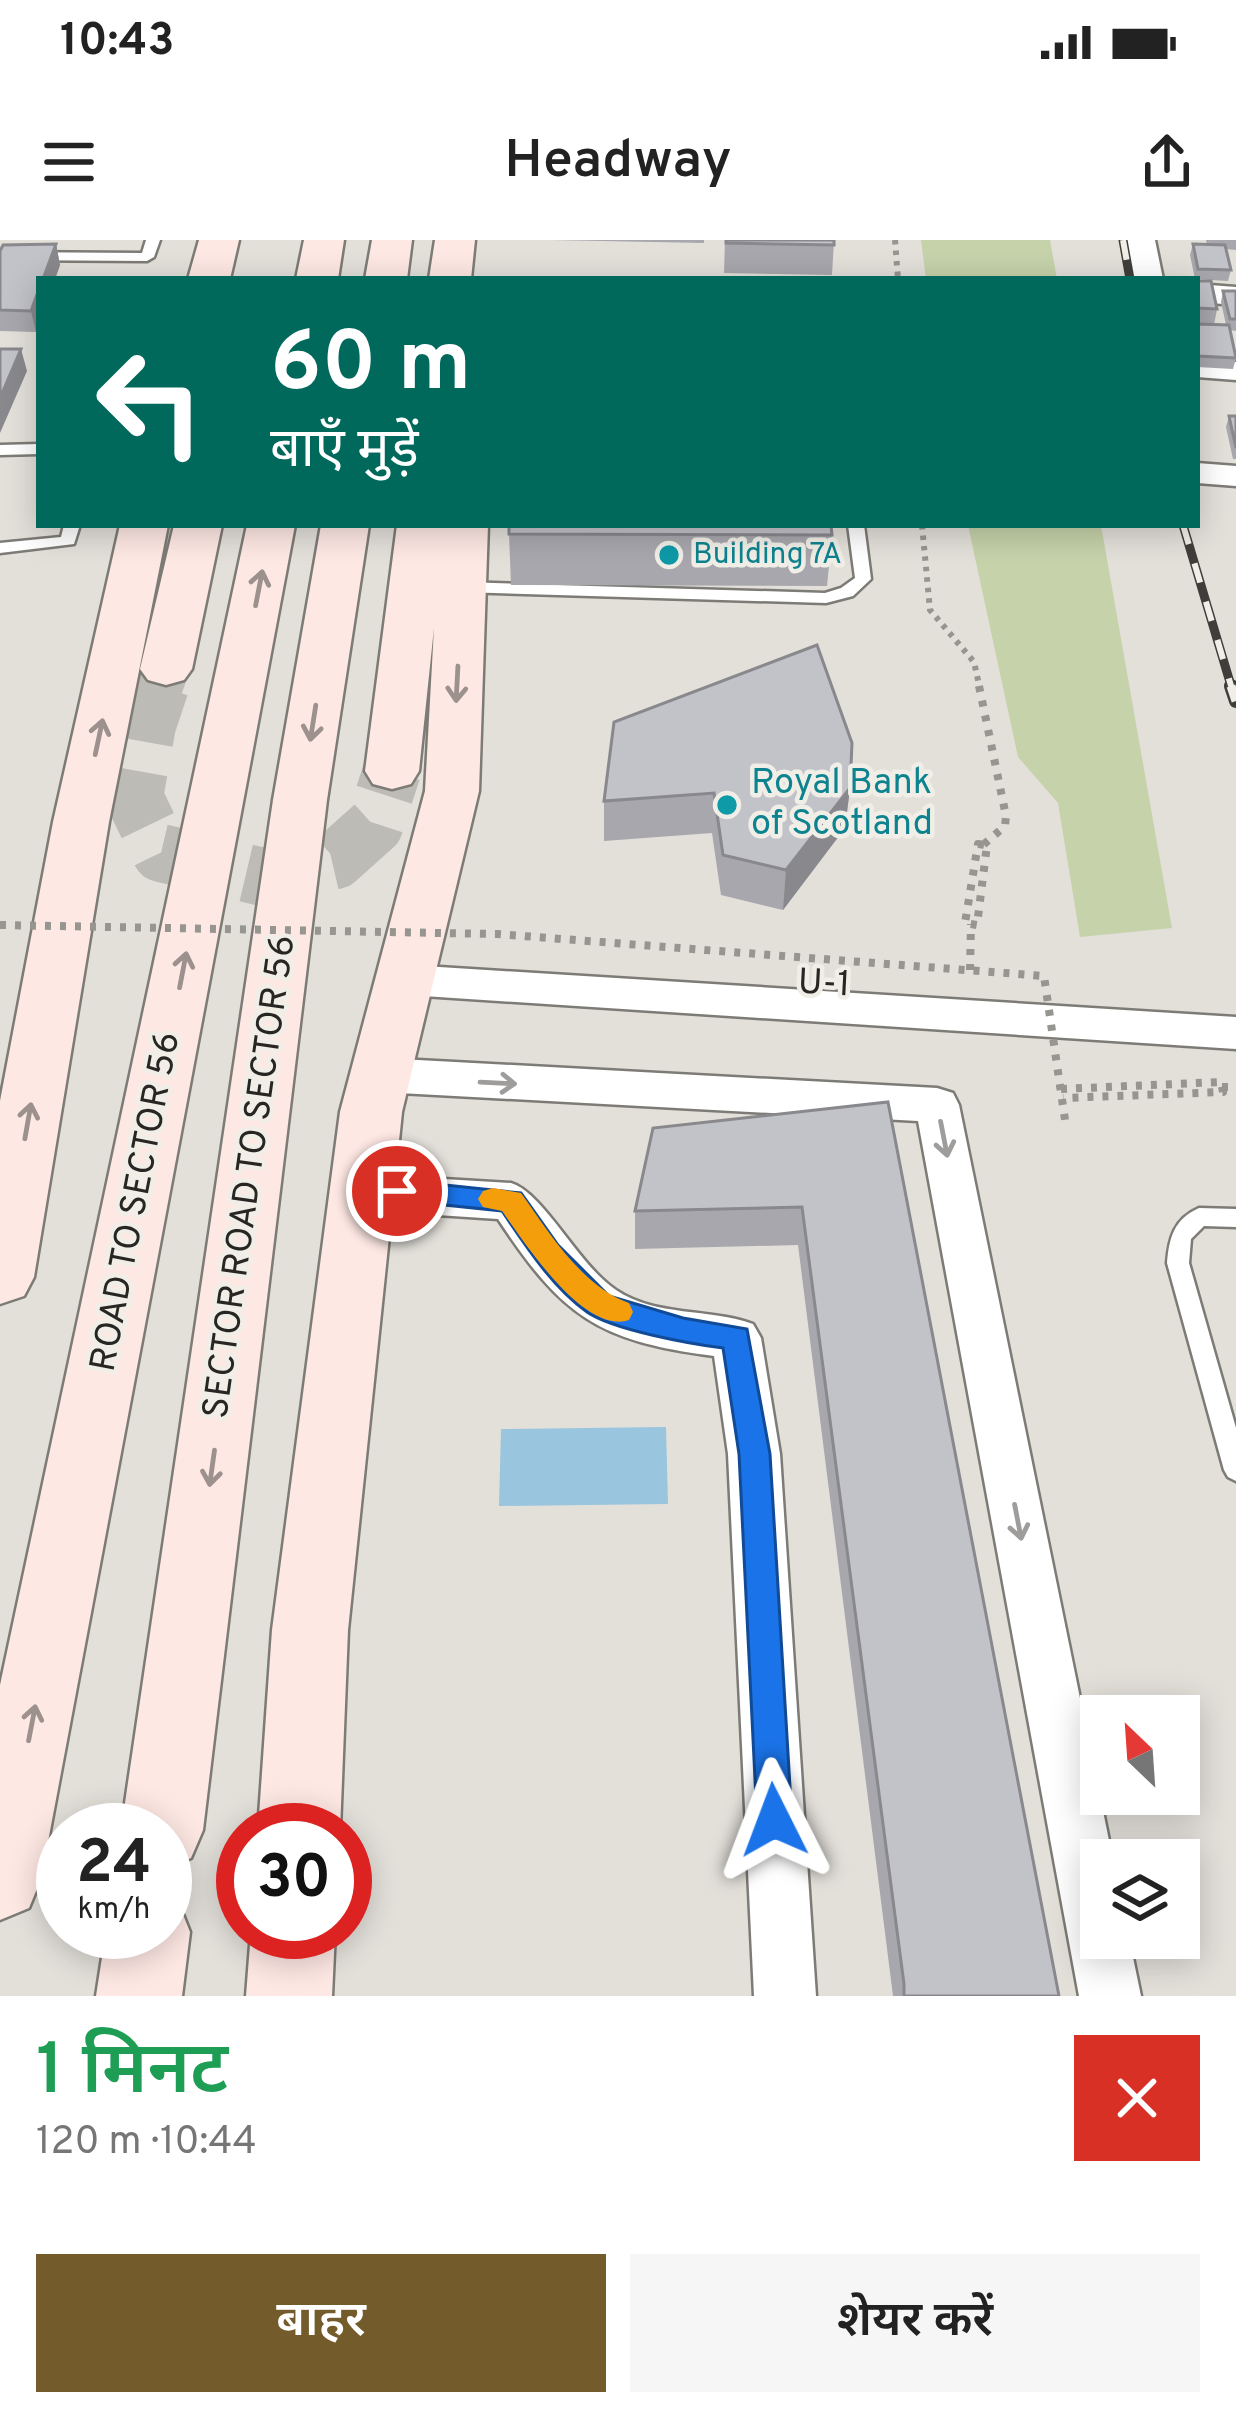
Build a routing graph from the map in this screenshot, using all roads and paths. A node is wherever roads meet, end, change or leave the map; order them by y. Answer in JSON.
{"nodes":[{"id":1,"x":153,"y":240,"type":"edge"},
{"id":2,"x":219,"y":240,"type":"edge"},
{"id":3,"x":324,"y":240,"type":"edge"},
{"id":4,"x":392,"y":240,"type":"edge"},
{"id":5,"x":455,"y":240,"type":"edge"},
{"id":6,"x":492,"y":240,"type":"edge"},
{"id":7,"x":896,"y":240,"type":"edge"},
{"id":8,"x":1141,"y":240,"type":"edge"},
{"id":9,"x":0,"y":256,"type":"edge"},
{"id":10,"x":147,"y":257,"type":"junction"},
{"id":11,"x":142,"y":276,"type":"edge"},
{"id":12,"x":209,"y":276,"type":"edge"},
{"id":13,"x":318,"y":276,"type":"edge"},
{"id":14,"x":386,"y":276,"type":"edge"},
{"id":15,"x":450,"y":276,"type":"edge"},
{"id":16,"x":488,"y":276,"type":"edge"},
{"id":17,"x":898,"y":276,"type":"edge"},
{"id":18,"x":1147,"y":276,"type":"edge"},
{"id":19,"x":1200,"y":293,"type":"edge"},
{"id":20,"x":1236,"y":296,"type":"edge"},
{"id":21,"x":1200,"y":368,"type":"edge"},
{"id":22,"x":1236,"y":371,"type":"edge"},
{"id":23,"x":36,"y":449,"type":"edge"},
{"id":24,"x":0,"y":450,"type":"edge"},
{"id":25,"x":71,"y":528,"type":"edge"},
{"id":26,"x":143,"y":528,"type":"edge"},
{"id":27,"x":197,"y":528,"type":"edge"},
{"id":28,"x":270,"y":528,"type":"edge"},
{"id":29,"x":345,"y":528,"type":"edge"},
{"id":30,"x":422,"y":528,"type":"edge"},
{"id":31,"x":464,"y":528,"type":"edge"},
{"id":32,"x":856,"y":528,"type":"edge"},
{"id":33,"x":922,"y":528,"type":"edge"},
{"id":34,"x":0,"y":548,"type":"edge"},
{"id":35,"x":462,"y":587,"type":"junction"},
{"id":36,"x":166,"y":669,"type":"tunnel mouth"},
{"id":37,"x":392,"y":771,"type":"tunnel mouth"},
{"id":38,"x":0,"y":925,"type":"edge"},
{"id":39,"x":970,"y":970,"type":"junction"},
{"id":40,"x":410,"y":971,"type":"junction"},
{"id":41,"x":1235,"y":1030,"type":"edge"},
{"id":42,"x":381,"y":1076,"type":"junction"},
{"id":43,"x":1236,"y":1087,"type":"edge"},
{"id":44,"x":1062,"y":1094,"type":"junction"},
{"id":45,"x":1065,"y":1120,"type":"dead end"},
{"id":46,"x":361,"y":1192,"type":"junction"},
{"id":47,"x":1236,"y":1218,"type":"edge"},
{"id":48,"x":2,"y":1256,"type":"edge"},
{"id":49,"x":1236,"y":1470,"type":"edge"},
{"id":50,"x":166,"y":1803,"type":"edge"},
{"id":51,"x":300,"y":1803,"type":"edge"},
{"id":52,"x":0,"y":1879,"type":"edge"},
{"id":53,"x":144,"y":1959,"type":"edge"},
{"id":54,"x":291,"y":1959,"type":"edge"},
{"id":55,"x":139,"y":1996,"type":"edge"},
{"id":56,"x":289,"y":1996,"type":"edge"},
{"id":57,"x":785,"y":1996,"type":"edge"},
{"id":58,"x":1110,"y":1996,"type":"edge"}],
"edges":[{"from":1,"to":10,"type":"lane"},
{"from":2,"to":12,"type":"street"},
{"from":3,"to":13,"type":"street"},
{"from":4,"to":14,"type":"street"},
{"from":5,"to":15,"type":"street"},
{"from":6,"to":16,"type":"street"},
{"from":7,"to":17,"type":"path"},
{"from":8,"to":18,"type":"street"},
{"from":9,"to":10,"type":"lane"},
{"from":10,"to":11,"type":"lane"},
{"from":19,"to":20,"type":"street"},
{"from":21,"to":22,"type":"street"},
{"from":23,"to":24,"type":"lane"},
{"from":25,"to":34,"type":"lane"},
{"from":48,"to":26,"type":"street","one_way":true},
{"from":27,"to":36,"type":"street"},
{"from":52,"to":28,"type":"street","name":"ROAD TO SECTOR 56","one_way":true},
{"from":29,"to":50,"type":"street","name":"SECTOR ROAD TO SECTOR 56","one_way":true},
{"from":30,"to":37,"type":"street"},
{"from":31,"to":35,"type":"street"},
{"from":32,"to":35,"type":"lane"},
{"from":33,"to":39,"type":"path"},
{"from":35,"to":40,"type":"street","one_way":true},
{"from":38,"to":39,"type":"path","bridge":true},
{"from":39,"to":44,"type":"path","bridge":true},
{"from":40,"to":41,"type":"street","name":"U-1"},
{"from":40,"to":42,"type":"street"},
{"from":42,"to":46,"type":"street"},
{"from":42,"to":58,"type":"street","one_way":true},
{"from":43,"to":44,"type":"path"},
{"from":44,"to":45,"type":"path","bridge":true},
{"from":46,"to":51,"type":"street"},
{"from":46,"to":57,"type":"street"},
{"from":47,"to":49,"type":"lane"},
{"from":53,"to":55,"type":"street"},
{"from":54,"to":56,"type":"street"}]}
